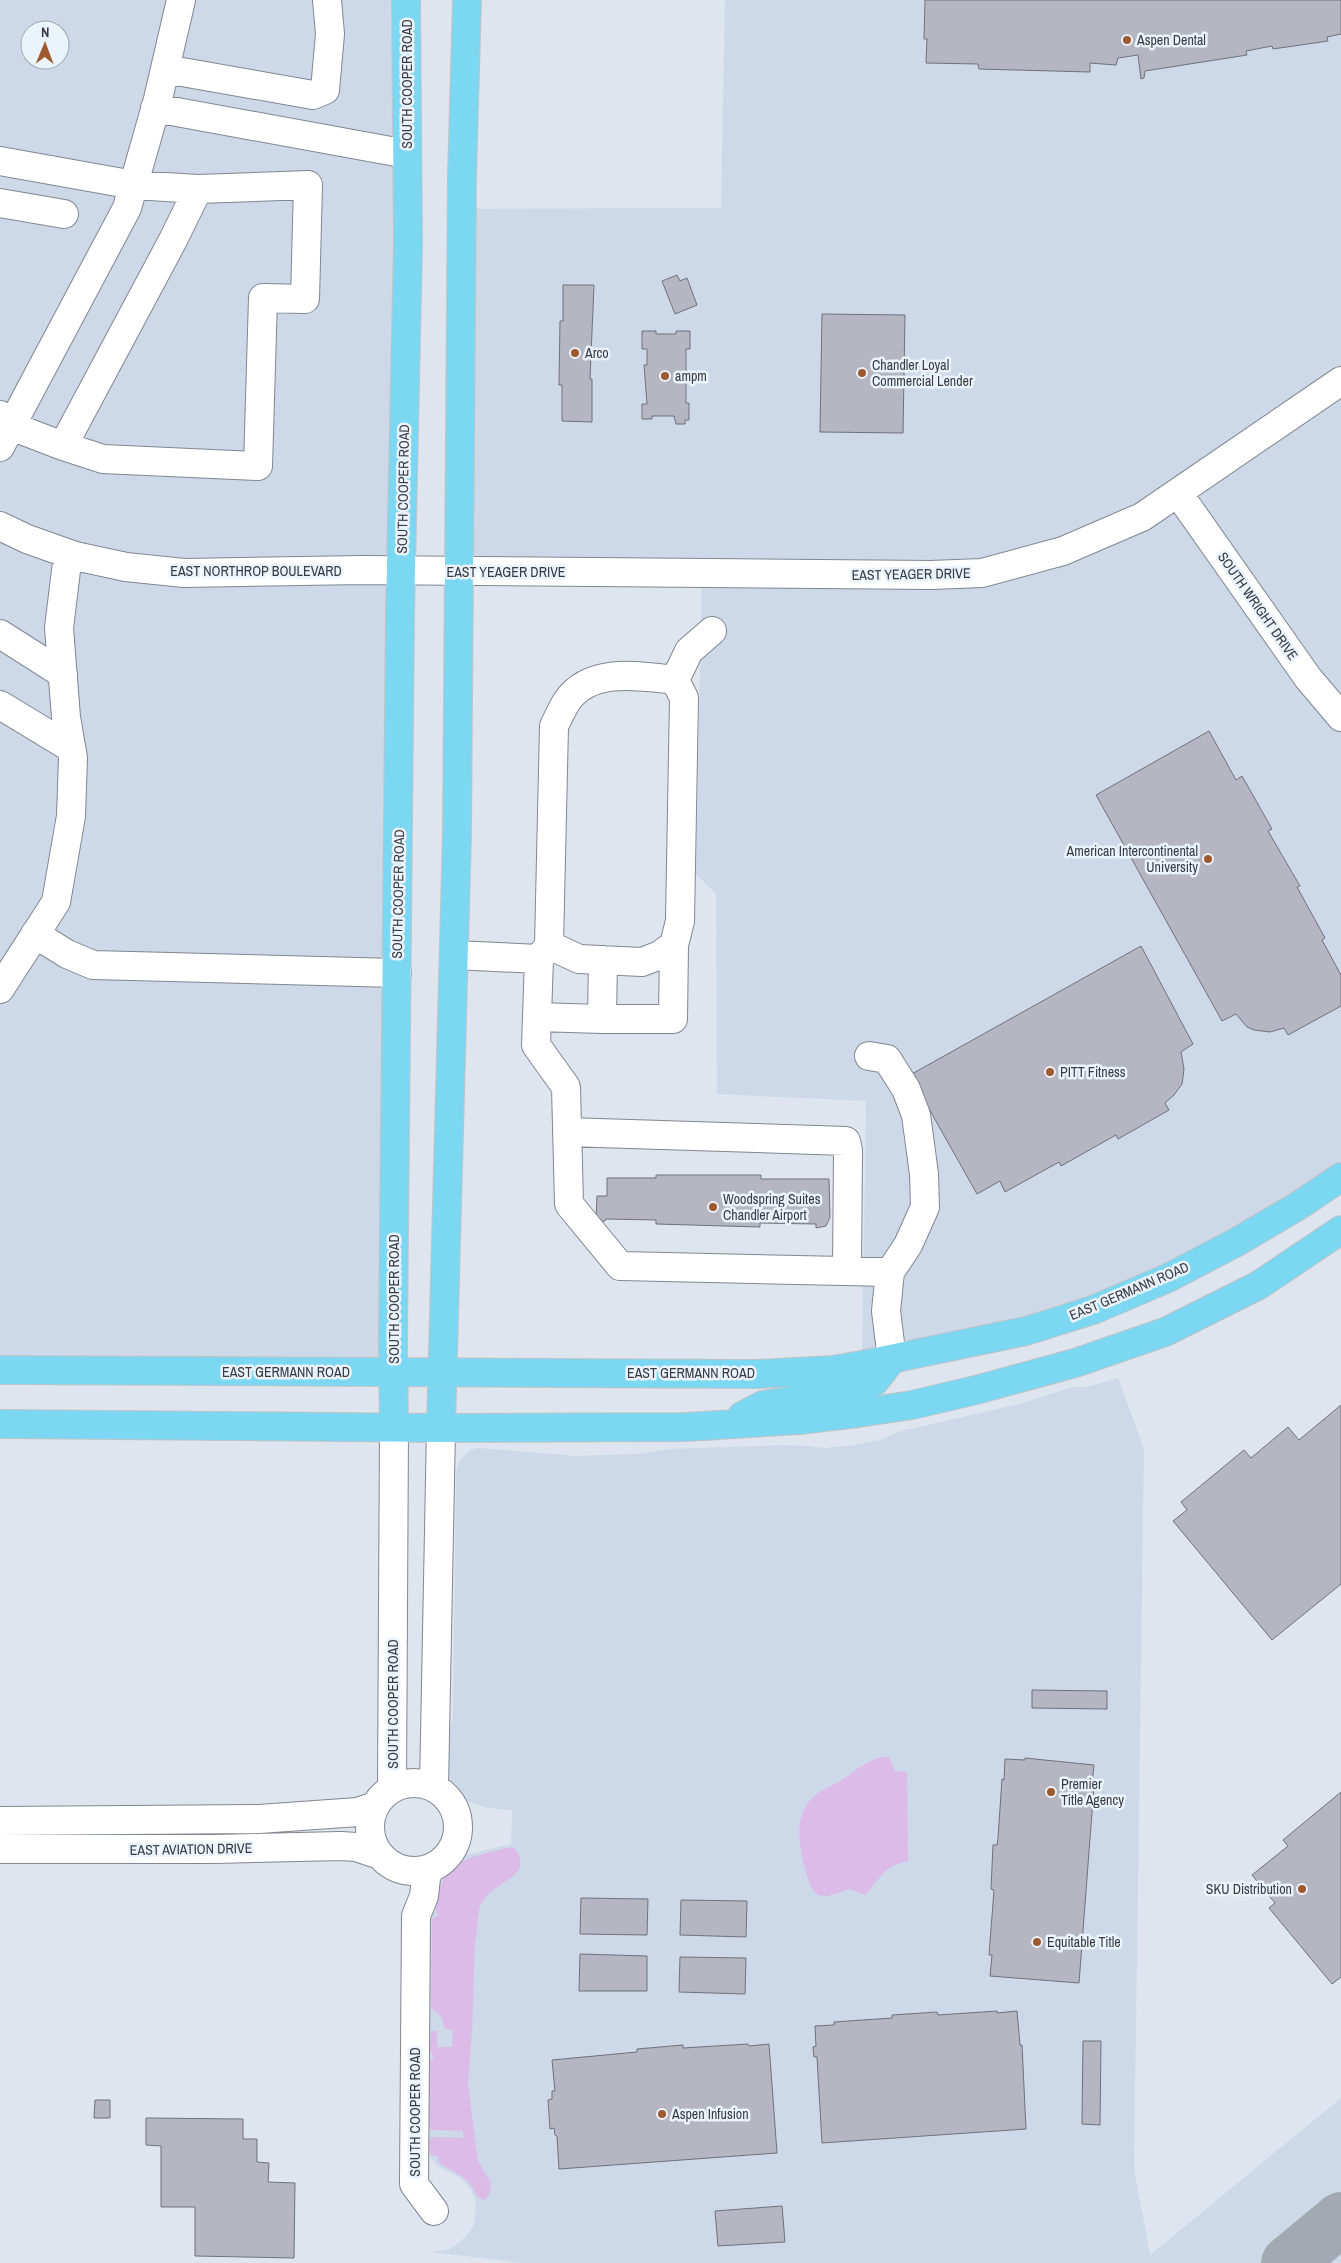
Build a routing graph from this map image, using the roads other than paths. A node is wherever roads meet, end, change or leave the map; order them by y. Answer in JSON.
{"nodes":[{"id":1,"x":181,"y":0,"type":"edge"},
{"id":2,"x":326,"y":0,"type":"edge"},
{"id":3,"x":406,"y":0,"type":"edge"},
{"id":4,"x":467,"y":0,"type":"edge"},
{"id":5,"x":165,"y":70,"type":"junction"},
{"id":6,"x":155,"y":108,"type":"junction"},
{"id":7,"x":407,"y":154,"type":"junction"},
{"id":8,"x":0,"y":162,"type":"edge"},
{"id":9,"x":134,"y":185,"type":"junction"},
{"id":10,"x":198,"y":188,"type":"junction"},
{"id":11,"x":0,"y":203,"type":"edge"},
{"id":12,"x":64,"y":214,"type":"dead end"},
{"id":13,"x":1341,"y":381,"type":"edge"},
{"id":14,"x":4,"y":429,"type":"edge"},
{"id":15,"x":63,"y":446,"type":"junction"},
{"id":16,"x":1178,"y":493,"type":"junction"},
{"id":17,"x":0,"y":526,"type":"edge"},
{"id":18,"x":68,"y":554,"type":"junction"},
{"id":19,"x":401,"y":571,"type":"junction"},
{"id":20,"x":430,"y":571,"type":"joint"},
{"id":21,"x":459,"y":571,"type":"junction"},
{"id":22,"x":712,"y":631,"type":"dead end"},
{"id":23,"x":3,"y":642,"type":"edge"},
{"id":24,"x":63,"y":674,"type":"junction"},
{"id":25,"x":675,"y":680,"type":"junction"},
{"id":26,"x":0,"y":705,"type":"edge"},
{"id":27,"x":1341,"y":717,"type":"edge"},
{"id":28,"x":71,"y":748,"type":"junction"},
{"id":29,"x":35,"y":934,"type":"junction"},
{"id":30,"x":674,"y":945,"type":"junction"},
{"id":31,"x":544,"y":952,"type":"junction"},
{"id":32,"x":454,"y":955,"type":"junction"},
{"id":33,"x":603,"y":960,"type":"junction"},
{"id":34,"x":397,"y":973,"type":"junction"},
{"id":35,"x":0,"y":989,"type":"edge"},
{"id":36,"x":537,"y":1016,"type":"junction"},
{"id":37,"x":602,"y":1019,"type":"junction"},
{"id":38,"x":869,"y":1056,"type":"dead end"},
{"id":39,"x":567,"y":1132,"type":"junction"},
{"id":40,"x":1341,"y":1177,"type":"edge"},
{"id":41,"x":1341,"y":1230,"type":"edge"},
{"id":42,"x":847,"y":1271,"type":"junction"},
{"id":43,"x":890,"y":1272,"type":"junction"},
{"id":44,"x":892,"y":1359,"type":"junction"},
{"id":45,"x":0,"y":1370,"type":"edge"},
{"id":46,"x":393,"y":1372,"type":"junction"},
{"id":47,"x":443,"y":1372,"type":"junction"},
{"id":48,"x":0,"y":1424,"type":"edge"},
{"id":49,"x":726,"y":1426,"type":"junction"},
{"id":50,"x":394,"y":1427,"type":"junction"},
{"id":51,"x":441,"y":1428,"type":"junction"},
{"id":52,"x":434,"y":1787,"type":"junction"},
{"id":53,"x":383,"y":1797,"type":"junction"},
{"id":54,"x":0,"y":1821,"type":"edge"},
{"id":55,"x":0,"y":1849,"type":"edge"},
{"id":56,"x":388,"y":1861,"type":"junction"},
{"id":57,"x":430,"y":1868,"type":"junction"},
{"id":58,"x":416,"y":1916,"type":"junction"},
{"id":59,"x":434,"y":2211,"type":"dead end"}],
"edges":[{"from":1,"to":5,"type":"street"},
{"from":2,"to":5,"type":"street"},
{"from":3,"to":7,"type":"main road","name":"SOUTH COOPER ROAD"},
{"from":4,"to":21,"type":"main road"},
{"from":5,"to":6,"type":"street"},
{"from":6,"to":7,"type":"street"},
{"from":6,"to":9,"type":"street"},
{"from":7,"to":19,"type":"main road","name":"SOUTH COOPER ROAD"},
{"from":8,"to":9,"type":"street"},
{"from":9,"to":10,"type":"street"},
{"from":9,"to":14,"type":"street"},
{"from":10,"to":15,"type":"street"},
{"from":10,"to":15,"type":"street"},
{"from":11,"to":12,"type":"street"},
{"from":13,"to":16,"type":"street","name":"EAST YEAGER DRIVE"},
{"from":14,"to":15,"type":"street"},
{"from":16,"to":21,"type":"street","name":"EAST YEAGER DRIVE"},
{"from":16,"to":27,"type":"street","name":"SOUTH WRIGHT DRIVE"},
{"from":17,"to":18,"type":"street","name":"EAST NORTHROP BOULEVARD"},
{"from":18,"to":19,"type":"street","name":"EAST NORTHROP BOULEVARD"},
{"from":18,"to":24,"type":"street"},
{"from":19,"to":20,"type":"street","name":"EAST NORTHROP BOULEVARD"},
{"from":19,"to":34,"type":"main road","name":"SOUTH COOPER ROAD"},
{"from":20,"to":21,"type":"street","name":"EAST YEAGER DRIVE"},
{"from":21,"to":32,"type":"main road"},
{"from":22,"to":25,"type":"street"},
{"from":23,"to":24,"type":"street"},
{"from":24,"to":28,"type":"street"},
{"from":25,"to":30,"type":"street"},
{"from":25,"to":31,"type":"street"},
{"from":26,"to":28,"type":"street"},
{"from":28,"to":29,"type":"street"},
{"from":29,"to":34,"type":"street"},
{"from":29,"to":35,"type":"street"},
{"from":30,"to":33,"type":"street"},
{"from":30,"to":37,"type":"street"},
{"from":31,"to":32,"type":"street"},
{"from":31,"to":33,"type":"street"},
{"from":31,"to":36,"type":"street"},
{"from":32,"to":47,"type":"main road"},
{"from":33,"to":37,"type":"street"},
{"from":34,"to":46,"type":"main road","name":"SOUTH COOPER ROAD"},
{"from":36,"to":37,"type":"street"},
{"from":36,"to":39,"type":"street"},
{"from":38,"to":43,"type":"street"},
{"from":39,"to":42,"type":"street"},
{"from":39,"to":42,"type":"street"},
{"from":40,"to":44,"type":"main road","name":"EAST GERMANN ROAD"},
{"from":41,"to":49,"type":"main road"},
{"from":42,"to":43,"type":"street"},
{"from":43,"to":44,"type":"street"},
{"from":44,"to":47,"type":"main road","name":"EAST GERMANN ROAD"},
{"from":44,"to":49,"type":"main road"},
{"from":45,"to":46,"type":"main road","name":"EAST GERMANN ROAD"},
{"from":46,"to":47,"type":"main road","name":"EAST GERMANN ROAD"},
{"from":46,"to":50,"type":"main road","name":"SOUTH COOPER ROAD"},
{"from":47,"to":51,"type":"main road"},
{"from":48,"to":50,"type":"main road"},
{"from":49,"to":51,"type":"main road"},
{"from":50,"to":51,"type":"main road"},
{"from":50,"to":53,"type":"street","name":"SOUTH COOPER ROAD"},
{"from":51,"to":52,"type":"street"},
{"from":52,"to":53,"type":"street","name":"SOUTH COOPER ROAD"},
{"from":52,"to":57,"type":"street"},
{"from":53,"to":54,"type":"street","name":"EAST AVIATION DRIVE"},
{"from":53,"to":56,"type":"street","name":"SOUTH COOPER ROAD"},
{"from":55,"to":56,"type":"street","name":"EAST AVIATION DRIVE"},
{"from":56,"to":57,"type":"street"},
{"from":56,"to":58,"type":"street","name":"SOUTH COOPER ROAD"},
{"from":57,"to":58,"type":"street","name":"SOUTH COOPER ROAD"},
{"from":58,"to":59,"type":"street","name":"SOUTH COOPER ROAD"}]}
